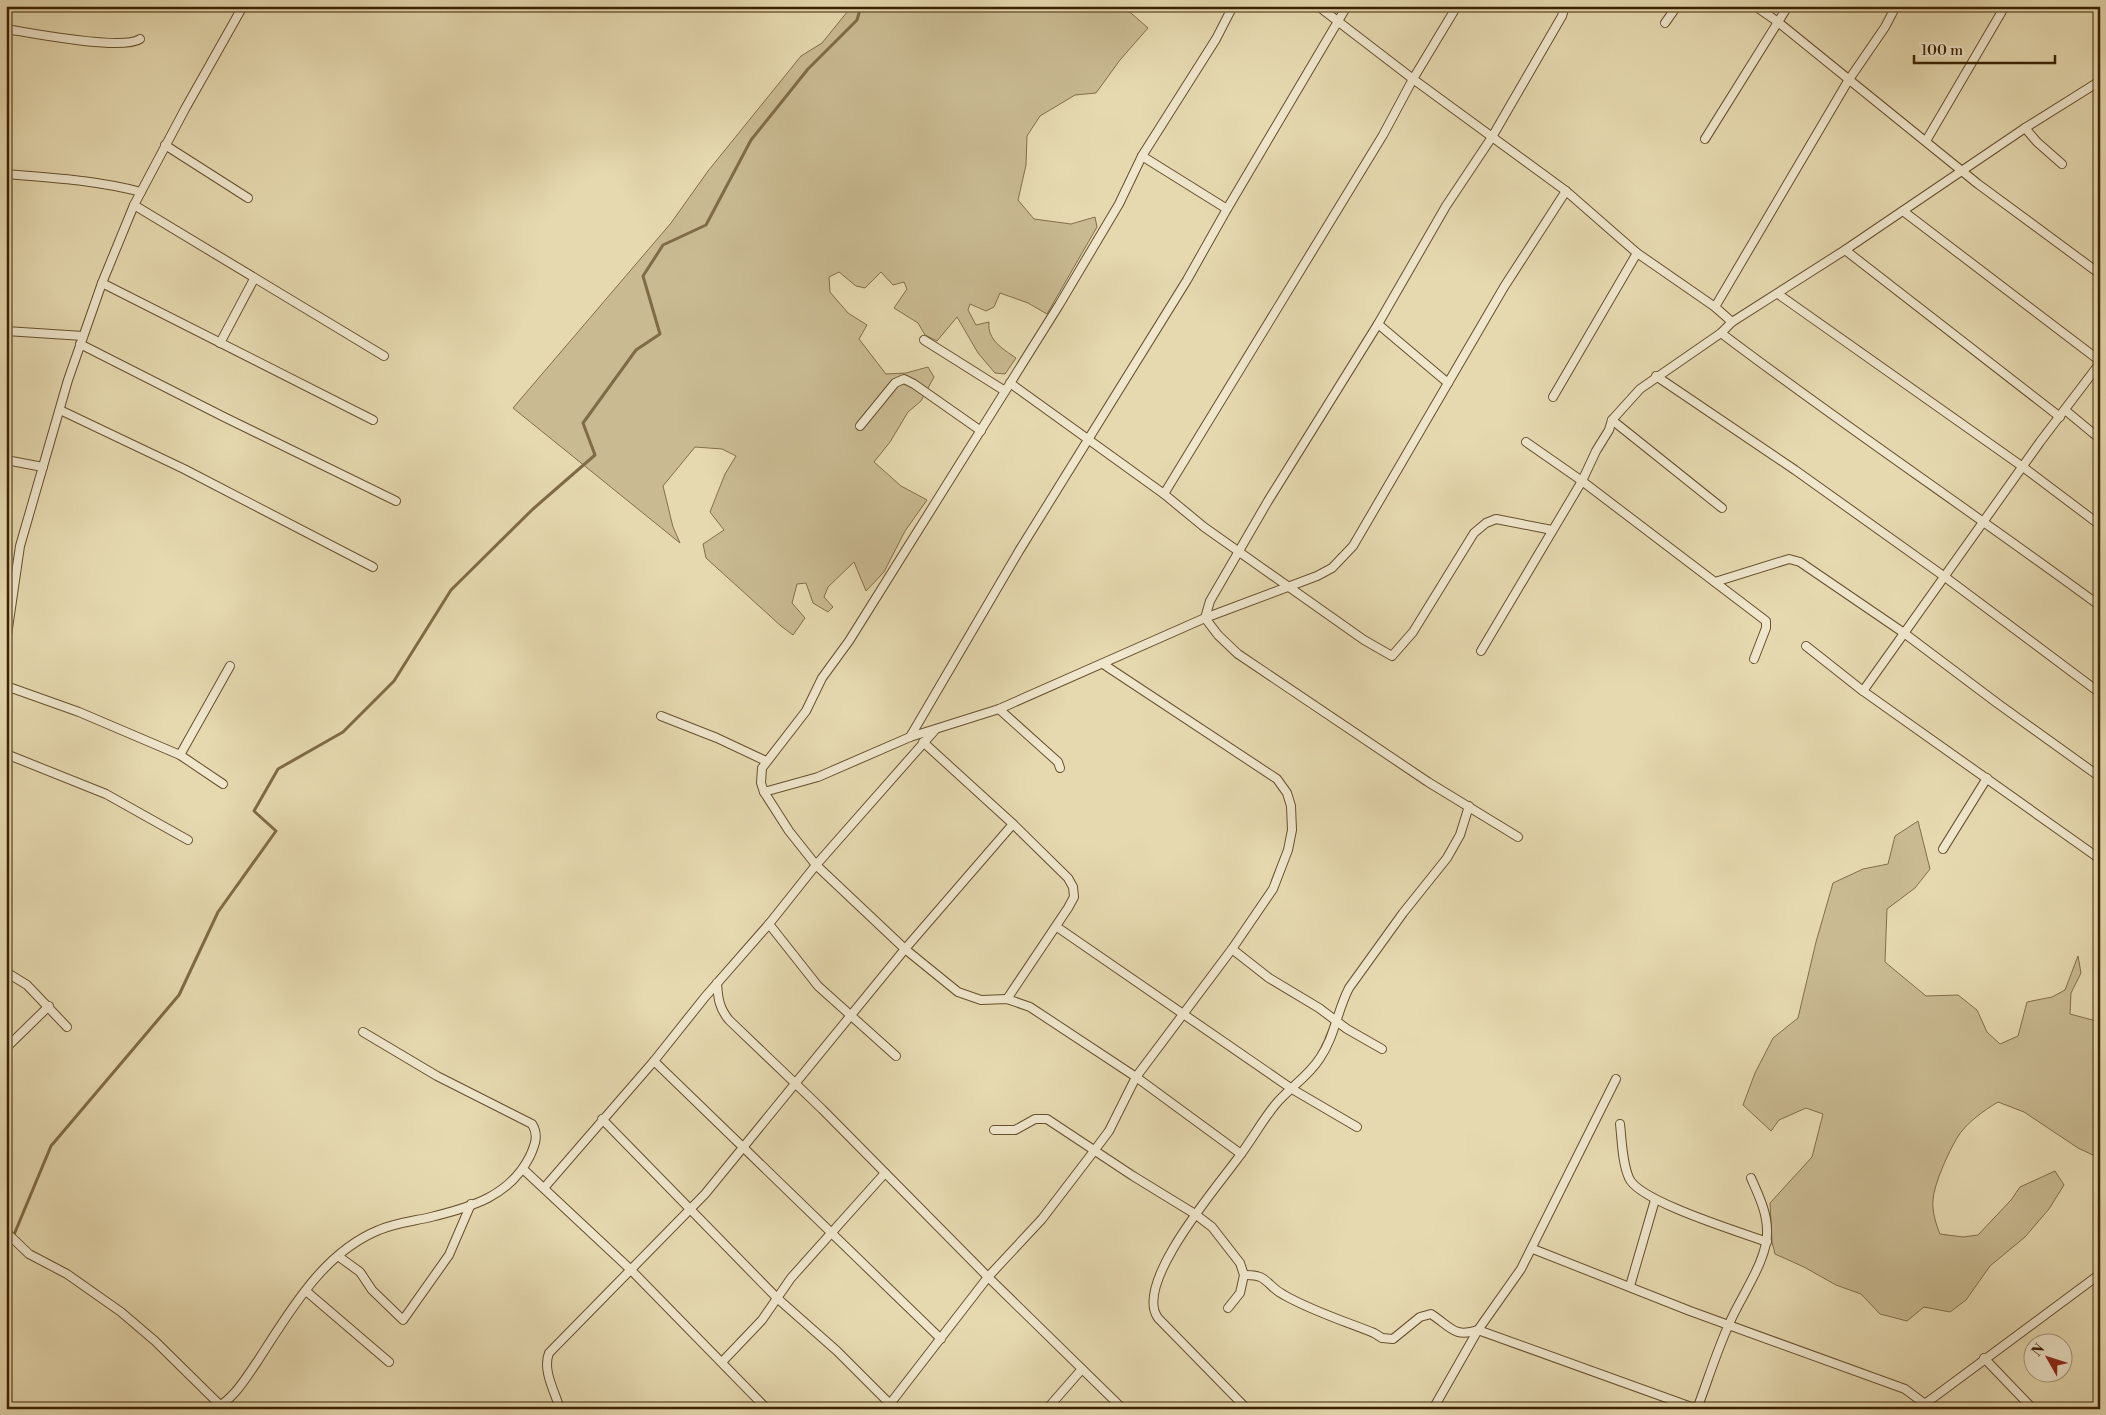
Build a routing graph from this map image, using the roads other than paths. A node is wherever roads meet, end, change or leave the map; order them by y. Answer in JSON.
{"nodes":[{"id":1,"x":243,"y":6,"type":"edge"},
{"id":2,"x":1233,"y":6,"type":"edge"},
{"id":3,"x":1318,"y":6,"type":"edge"},
{"id":4,"x":1347,"y":6,"type":"edge"},
{"id":5,"x":1457,"y":6,"type":"edge"},
{"id":6,"x":1564,"y":6,"type":"edge"},
{"id":7,"x":1677,"y":6,"type":"edge"},
{"id":8,"x":1755,"y":6,"type":"edge"},
{"id":9,"x":1788,"y":6,"type":"edge"},
{"id":10,"x":1896,"y":6,"type":"edge"},
{"id":11,"x":2005,"y":6,"type":"edge"},
{"id":12,"x":1338,"y":20,"type":"junction"},
{"id":13,"x":1778,"y":22,"type":"junction"},
{"id":14,"x":1665,"y":23,"type":"dead end"},
{"id":15,"x":6,"y":29,"type":"edge"},
{"id":16,"x":140,"y":39,"type":"dead end"},
{"id":17,"x":1413,"y":79,"type":"junction"},
{"id":18,"x":1848,"y":81,"type":"junction"},
{"id":19,"x":2100,"y":81,"type":"edge"},
{"id":20,"x":2093,"y":86,"type":"junction"},
{"id":21,"x":2100,"y":93,"type":"edge"},
{"id":22,"x":2025,"y":128,"type":"junction"},
{"id":23,"x":1492,"y":137,"type":"junction"},
{"id":24,"x":1705,"y":139,"type":"dead end"},
{"id":25,"x":1926,"y":140,"type":"junction"},
{"id":26,"x":165,"y":145,"type":"junction"},
{"id":27,"x":1142,"y":156,"type":"junction"},
{"id":28,"x":2062,"y":164,"type":"dead end"},
{"id":29,"x":1964,"y":171,"type":"junction"},
{"id":30,"x":6,"y":174,"type":"edge"},
{"id":31,"x":1566,"y":191,"type":"junction"},
{"id":32,"x":141,"y":192,"type":"junction"},
{"id":33,"x":248,"y":198,"type":"dead end"},
{"id":34,"x":134,"y":205,"type":"junction"},
{"id":35,"x":1227,"y":209,"type":"junction"},
{"id":36,"x":1903,"y":211,"type":"junction"},
{"id":37,"x":1845,"y":250,"type":"junction"},
{"id":38,"x":1637,"y":253,"type":"junction"},
{"id":39,"x":2100,"y":274,"type":"edge"},
{"id":40,"x":254,"y":279,"type":"junction"},
{"id":41,"x":102,"y":282,"type":"junction"},
{"id":42,"x":1778,"y":294,"type":"junction"},
{"id":43,"x":1715,"y":307,"type":"junction"},
{"id":44,"x":1732,"y":322,"type":"junction"},
{"id":45,"x":1378,"y":324,"type":"junction"},
{"id":46,"x":6,"y":332,"type":"edge"},
{"id":47,"x":1721,"y":333,"type":"junction"},
{"id":48,"x":82,"y":340,"type":"junction"},
{"id":49,"x":924,"y":340,"type":"dead end"},
{"id":50,"x":220,"y":342,"type":"junction"},
{"id":51,"x":384,"y":356,"type":"dead end"},
{"id":52,"x":2100,"y":362,"type":"edge"},
{"id":53,"x":1656,"y":376,"type":"junction"},
{"id":54,"x":1010,"y":383,"type":"junction"},
{"id":55,"x":1448,"y":383,"type":"junction"},
{"id":56,"x":1005,"y":391,"type":"junction"},
{"id":57,"x":1553,"y":397,"type":"dead end"},
{"id":58,"x":60,"y":410,"type":"junction"},
{"id":59,"x":2065,"y":410,"type":"junction"},
{"id":60,"x":2060,"y":417,"type":"junction"},
{"id":61,"x":373,"y":420,"type":"dead end"},
{"id":62,"x":1612,"y":420,"type":"junction"},
{"id":63,"x":860,"y":426,"type":"dead end"},
{"id":64,"x":981,"y":430,"type":"junction"},
{"id":65,"x":1088,"y":438,"type":"junction"},
{"id":66,"x":2100,"y":439,"type":"edge"},
{"id":67,"x":1526,"y":442,"type":"dead end"},
{"id":68,"x":6,"y":460,"type":"edge"},
{"id":69,"x":43,"y":467,"type":"junction"},
{"id":70,"x":2023,"y":467,"type":"junction"},
{"id":71,"x":1582,"y":482,"type":"junction"},
{"id":72,"x":1164,"y":494,"type":"junction"},
{"id":73,"x":396,"y":501,"type":"dead end"},
{"id":74,"x":1722,"y":508,"type":"dead end"},
{"id":75,"x":1984,"y":521,"type":"junction"},
{"id":76,"x":2100,"y":525,"type":"edge"},
{"id":77,"x":1552,"y":530,"type":"junction"},
{"id":78,"x":1239,"y":552,"type":"junction"},
{"id":79,"x":374,"y":567,"type":"dead end"},
{"id":80,"x":1945,"y":577,"type":"junction"},
{"id":81,"x":1715,"y":582,"type":"junction"},
{"id":82,"x":1288,"y":586,"type":"junction"},
{"id":83,"x":2100,"y":606,"type":"edge"},
{"id":84,"x":1205,"y":618,"type":"junction"},
{"id":85,"x":1904,"y":632,"type":"junction"},
{"id":86,"x":6,"y":642,"type":"edge"},
{"id":87,"x":1806,"y":646,"type":"dead end"},
{"id":88,"x":1481,"y":651,"type":"dead end"},
{"id":89,"x":1754,"y":659,"type":"dead end"},
{"id":90,"x":1103,"y":664,"type":"junction"},
{"id":91,"x":230,"y":666,"type":"dead end"},
{"id":92,"x":6,"y":686,"type":"edge"},
{"id":93,"x":1863,"y":692,"type":"junction"},
{"id":94,"x":2100,"y":693,"type":"edge"},
{"id":95,"x":999,"y":708,"type":"junction"},
{"id":96,"x":661,"y":716,"type":"dead end"},
{"id":97,"x":936,"y":728,"type":"junction"},
{"id":98,"x":910,"y":737,"type":"junction"},
{"id":99,"x":923,"y":742,"type":"junction"},
{"id":100,"x":6,"y":754,"type":"edge"},
{"id":101,"x":180,"y":755,"type":"junction"},
{"id":102,"x":766,"y":761,"type":"junction"},
{"id":103,"x":1060,"y":768,"type":"dead end"},
{"id":104,"x":2100,"y":777,"type":"edge"},
{"id":105,"x":1987,"y":778,"type":"junction"},
{"id":106,"x":223,"y":784,"type":"dead end"},
{"id":107,"x":764,"y":792,"type":"junction"},
{"id":108,"x":1469,"y":806,"type":"junction"},
{"id":109,"x":1013,"y":824,"type":"junction"},
{"id":110,"x":1518,"y":837,"type":"dead end"},
{"id":111,"x":188,"y":840,"type":"dead end"},
{"id":112,"x":1943,"y":849,"type":"dead end"},
{"id":113,"x":2100,"y":859,"type":"edge"},
{"id":114,"x":816,"y":865,"type":"junction"},
{"id":115,"x":769,"y":924,"type":"junction"},
{"id":116,"x":1057,"y":927,"type":"junction"},
{"id":117,"x":1232,"y":948,"type":"junction"},
{"id":118,"x":905,"y":949,"type":"junction"},
{"id":119,"x":6,"y":972,"type":"edge"},
{"id":120,"x":717,"y":983,"type":"junction"},
{"id":121,"x":1007,"y":1000,"type":"junction"},
{"id":122,"x":1342,"y":1002,"type":"junction"},
{"id":123,"x":49,"y":1006,"type":"junction"},
{"id":124,"x":1322,"y":1010,"type":"junction"},
{"id":125,"x":1185,"y":1013,"type":"junction"},
{"id":126,"x":850,"y":1016,"type":"junction"},
{"id":127,"x":1337,"y":1022,"type":"junction"},
{"id":128,"x":66,"y":1026,"type":"dead end"},
{"id":129,"x":363,"y":1032,"type":"dead end"},
{"id":130,"x":6,"y":1048,"type":"edge"},
{"id":131,"x":1382,"y":1049,"type":"dead end"},
{"id":132,"x":896,"y":1056,"type":"dead end"},
{"id":133,"x":654,"y":1061,"type":"junction"},
{"id":134,"x":1136,"y":1077,"type":"junction"},
{"id":135,"x":1616,"y":1079,"type":"dead end"},
{"id":136,"x":796,"y":1084,"type":"junction"},
{"id":137,"x":1292,"y":1089,"type":"junction"},
{"id":138,"x":602,"y":1120,"type":"junction"},
{"id":139,"x":1620,"y":1124,"type":"dead end"},
{"id":140,"x":1357,"y":1127,"type":"dead end"},
{"id":141,"x":994,"y":1130,"type":"dead end"},
{"id":142,"x":743,"y":1146,"type":"junction"},
{"id":143,"x":1094,"y":1151,"type":"junction"},
{"id":144,"x":1241,"y":1154,"type":"junction"},
{"id":145,"x":523,"y":1169,"type":"junction"},
{"id":146,"x":885,"y":1173,"type":"junction"},
{"id":147,"x":1751,"y":1178,"type":"dead end"},
{"id":148,"x":544,"y":1188,"type":"junction"},
{"id":149,"x":1655,"y":1200,"type":"junction"},
{"id":150,"x":471,"y":1204,"type":"junction"},
{"id":151,"x":690,"y":1210,"type":"junction"},
{"id":152,"x":1196,"y":1214,"type":"junction"},
{"id":153,"x":6,"y":1232,"type":"edge"},
{"id":154,"x":831,"y":1235,"type":"junction"},
{"id":155,"x":1767,"y":1242,"type":"junction"},
{"id":156,"x":1532,"y":1249,"type":"junction"},
{"id":157,"x":338,"y":1256,"type":"junction"},
{"id":158,"x":631,"y":1270,"type":"junction"},
{"id":159,"x":2100,"y":1274,"type":"edge"},
{"id":160,"x":1244,"y":1275,"type":"junction"},
{"id":161,"x":988,"y":1277,"type":"junction"},
{"id":162,"x":1630,"y":1286,"type":"junction"},
{"id":163,"x":306,"y":1290,"type":"junction"},
{"id":164,"x":777,"y":1298,"type":"junction"},
{"id":165,"x":1228,"y":1308,"type":"dead end"},
{"id":166,"x":1729,"y":1324,"type":"junction"},
{"id":167,"x":1478,"y":1330,"type":"junction"},
{"id":168,"x":941,"y":1339,"type":"junction"},
{"id":169,"x":1984,"y":1358,"type":"junction"},
{"id":170,"x":389,"y":1362,"type":"dead end"},
{"id":171,"x":722,"y":1362,"type":"junction"},
{"id":172,"x":1082,"y":1369,"type":"junction"},
{"id":173,"x":1925,"y":1404,"type":"junction"},
{"id":174,"x":217,"y":1407,"type":"edge"},
{"id":175,"x":890,"y":1407,"type":"edge"},
{"id":176,"x":560,"y":1409,"type":"edge"},
{"id":177,"x":767,"y":1409,"type":"edge"},
{"id":178,"x":1047,"y":1409,"type":"edge"},
{"id":179,"x":1123,"y":1409,"type":"edge"},
{"id":180,"x":1247,"y":1409,"type":"edge"},
{"id":181,"x":1433,"y":1409,"type":"edge"},
{"id":182,"x":1918,"y":1409,"type":"edge"},
{"id":183,"x":2034,"y":1409,"type":"edge"}],
"edges":[{"from":1,"to":26,"type":"street"},
{"from":2,"to":27,"type":"street"},
{"from":3,"to":12,"type":"street"},
{"from":4,"to":12,"type":"street"},
{"from":5,"to":17,"type":"street"},
{"from":6,"to":23,"type":"street"},
{"from":7,"to":14,"type":"street"},
{"from":8,"to":13,"type":"street"},
{"from":9,"to":13,"type":"street"},
{"from":10,"to":18,"type":"street"},
{"from":11,"to":25,"type":"street"},
{"from":12,"to":17,"type":"street"},
{"from":12,"to":35,"type":"street"},
{"from":13,"to":18,"type":"street"},
{"from":13,"to":24,"type":"street"},
{"from":15,"to":16,"type":"street"},
{"from":17,"to":23,"type":"street"},
{"from":17,"to":72,"type":"street"},
{"from":18,"to":25,"type":"street"},
{"from":18,"to":43,"type":"street"},
{"from":19,"to":20,"type":"street"},
{"from":20,"to":21,"type":"street"},
{"from":20,"to":22,"type":"street"},
{"from":22,"to":28,"type":"street"},
{"from":22,"to":29,"type":"street"},
{"from":23,"to":31,"type":"street"},
{"from":23,"to":45,"type":"street"},
{"from":25,"to":29,"type":"street"},
{"from":26,"to":32,"type":"street"},
{"from":26,"to":33,"type":"street"},
{"from":27,"to":35,"type":"street"},
{"from":27,"to":54,"type":"street"},
{"from":29,"to":36,"type":"street"},
{"from":29,"to":39,"type":"street"},
{"from":30,"to":32,"type":"street"},
{"from":31,"to":38,"type":"street"},
{"from":31,"to":55,"type":"street"},
{"from":32,"to":34,"type":"street"},
{"from":34,"to":40,"type":"street"},
{"from":34,"to":41,"type":"street"},
{"from":35,"to":65,"type":"street"},
{"from":36,"to":37,"type":"street"},
{"from":36,"to":52,"type":"street"},
{"from":37,"to":42,"type":"street"},
{"from":37,"to":60,"type":"street"},
{"from":38,"to":43,"type":"street"},
{"from":38,"to":57,"type":"street"},
{"from":40,"to":50,"type":"street"},
{"from":40,"to":51,"type":"street"},
{"from":41,"to":48,"type":"street"},
{"from":41,"to":50,"type":"street"},
{"from":42,"to":44,"type":"street"},
{"from":42,"to":70,"type":"street"},
{"from":43,"to":44,"type":"street"},
{"from":44,"to":47,"type":"street"},
{"from":45,"to":55,"type":"street"},
{"from":45,"to":78,"type":"street"},
{"from":46,"to":48,"type":"street"},
{"from":47,"to":53,"type":"street"},
{"from":47,"to":75,"type":"street"},
{"from":48,"to":58,"type":"street"},
{"from":48,"to":73,"type":"street"},
{"from":49,"to":56,"type":"street"},
{"from":50,"to":61,"type":"street"},
{"from":52,"to":59,"type":"street"},
{"from":53,"to":62,"type":"street"},
{"from":53,"to":80,"type":"street"},
{"from":54,"to":56,"type":"street"},
{"from":54,"to":65,"type":"street"},
{"from":55,"to":82,"type":"street"},
{"from":56,"to":64,"type":"street"},
{"from":58,"to":69,"type":"street"},
{"from":58,"to":79,"type":"street"},
{"from":59,"to":60,"type":"street"},
{"from":59,"to":66,"type":"street"},
{"from":60,"to":70,"type":"street"},
{"from":62,"to":71,"type":"street"},
{"from":62,"to":74,"type":"street"},
{"from":63,"to":64,"type":"street"},
{"from":64,"to":102,"type":"street"},
{"from":65,"to":72,"type":"street"},
{"from":65,"to":98,"type":"street"},
{"from":67,"to":71,"type":"street"},
{"from":68,"to":69,"type":"street"},
{"from":69,"to":86,"type":"street"},
{"from":70,"to":75,"type":"street"},
{"from":70,"to":76,"type":"street"},
{"from":71,"to":77,"type":"street"},
{"from":71,"to":81,"type":"street"},
{"from":72,"to":78,"type":"street"},
{"from":75,"to":80,"type":"street"},
{"from":75,"to":83,"type":"street"},
{"from":77,"to":82,"type":"street"},
{"from":77,"to":88,"type":"street"},
{"from":78,"to":82,"type":"street"},
{"from":78,"to":84,"type":"street"},
{"from":80,"to":85,"type":"street"},
{"from":80,"to":94,"type":"street"},
{"from":81,"to":85,"type":"street"},
{"from":81,"to":89,"type":"street"},
{"from":82,"to":84,"type":"street"},
{"from":84,"to":90,"type":"street"},
{"from":84,"to":108,"type":"street"},
{"from":85,"to":93,"type":"street"},
{"from":85,"to":104,"type":"street"},
{"from":87,"to":93,"type":"street"},
{"from":90,"to":95,"type":"street"},
{"from":90,"to":117,"type":"street"},
{"from":91,"to":101,"type":"street"},
{"from":92,"to":101,"type":"street"},
{"from":93,"to":105,"type":"street"},
{"from":95,"to":97,"type":"street"},
{"from":95,"to":103,"type":"street"},
{"from":96,"to":102,"type":"street"},
{"from":97,"to":98,"type":"street"},
{"from":97,"to":99,"type":"street"},
{"from":98,"to":107,"type":"street"},
{"from":99,"to":109,"type":"street"},
{"from":99,"to":114,"type":"street"},
{"from":100,"to":111,"type":"street"},
{"from":101,"to":106,"type":"street"},
{"from":102,"to":107,"type":"street"},
{"from":105,"to":112,"type":"street"},
{"from":105,"to":113,"type":"street"},
{"from":107,"to":114,"type":"street"},
{"from":108,"to":110,"type":"street"},
{"from":108,"to":122,"type":"street"},
{"from":109,"to":116,"type":"street"},
{"from":109,"to":118,"type":"street"},
{"from":114,"to":115,"type":"street"},
{"from":114,"to":118,"type":"street"},
{"from":115,"to":120,"type":"street"},
{"from":115,"to":126,"type":"street"},
{"from":116,"to":121,"type":"street"},
{"from":116,"to":125,"type":"street"},
{"from":117,"to":124,"type":"street"},
{"from":117,"to":125,"type":"street"},
{"from":118,"to":121,"type":"street"},
{"from":118,"to":126,"type":"street"},
{"from":119,"to":123,"type":"street"},
{"from":120,"to":133,"type":"street"},
{"from":120,"to":136,"type":"street"},
{"from":121,"to":134,"type":"street"},
{"from":122,"to":124,"type":"street"},
{"from":122,"to":127,"type":"street"},
{"from":123,"to":128,"type":"street"},
{"from":123,"to":130,"type":"street"},
{"from":124,"to":127,"type":"street"},
{"from":125,"to":134,"type":"street"},
{"from":125,"to":137,"type":"street"},
{"from":126,"to":132,"type":"street"},
{"from":126,"to":136,"type":"street"},
{"from":127,"to":131,"type":"street"},
{"from":127,"to":137,"type":"street"},
{"from":129,"to":145,"type":"street"},
{"from":133,"to":138,"type":"street"},
{"from":133,"to":142,"type":"street"},
{"from":134,"to":143,"type":"street"},
{"from":134,"to":144,"type":"street"},
{"from":135,"to":156,"type":"street"},
{"from":136,"to":142,"type":"street"},
{"from":136,"to":146,"type":"street"},
{"from":137,"to":140,"type":"street"},
{"from":137,"to":144,"type":"street"},
{"from":138,"to":148,"type":"street"},
{"from":138,"to":151,"type":"street"},
{"from":139,"to":149,"type":"street"},
{"from":141,"to":143,"type":"street"},
{"from":142,"to":151,"type":"street"},
{"from":142,"to":154,"type":"street"},
{"from":143,"to":152,"type":"street"},
{"from":143,"to":161,"type":"street"},
{"from":144,"to":152,"type":"street"},
{"from":145,"to":148,"type":"street"},
{"from":145,"to":150,"type":"street"},
{"from":146,"to":154,"type":"street"},
{"from":146,"to":161,"type":"street"},
{"from":147,"to":155,"type":"street"},
{"from":148,"to":158,"type":"street"},
{"from":149,"to":155,"type":"street"},
{"from":149,"to":162,"type":"street"},
{"from":150,"to":157,"type":"street"},
{"from":150,"to":157,"type":"street"},
{"from":151,"to":158,"type":"street"},
{"from":151,"to":164,"type":"street"},
{"from":152,"to":160,"type":"street"},
{"from":152,"to":180,"type":"street"},
{"from":153,"to":174,"type":"street"},
{"from":154,"to":164,"type":"street"},
{"from":154,"to":168,"type":"street"},
{"from":155,"to":166,"type":"street"},
{"from":156,"to":162,"type":"street"},
{"from":156,"to":167,"type":"street"},
{"from":157,"to":163,"type":"street"},
{"from":158,"to":171,"type":"street"},
{"from":158,"to":176,"type":"street"},
{"from":159,"to":169,"type":"street"},
{"from":160,"to":165,"type":"street"},
{"from":160,"to":167,"type":"street"},
{"from":161,"to":168,"type":"street"},
{"from":161,"to":172,"type":"street"},
{"from":162,"to":166,"type":"street"},
{"from":163,"to":170,"type":"street"},
{"from":163,"to":174,"type":"street"},
{"from":164,"to":171,"type":"street"},
{"from":164,"to":175,"type":"street"},
{"from":166,"to":167,"type":"street"},
{"from":166,"to":173,"type":"street"},
{"from":167,"to":181,"type":"street"},
{"from":168,"to":175,"type":"street"},
{"from":169,"to":173,"type":"street"},
{"from":169,"to":183,"type":"street"},
{"from":171,"to":177,"type":"street"},
{"from":172,"to":178,"type":"street"},
{"from":172,"to":179,"type":"street"},
{"from":173,"to":182,"type":"street"}]}
